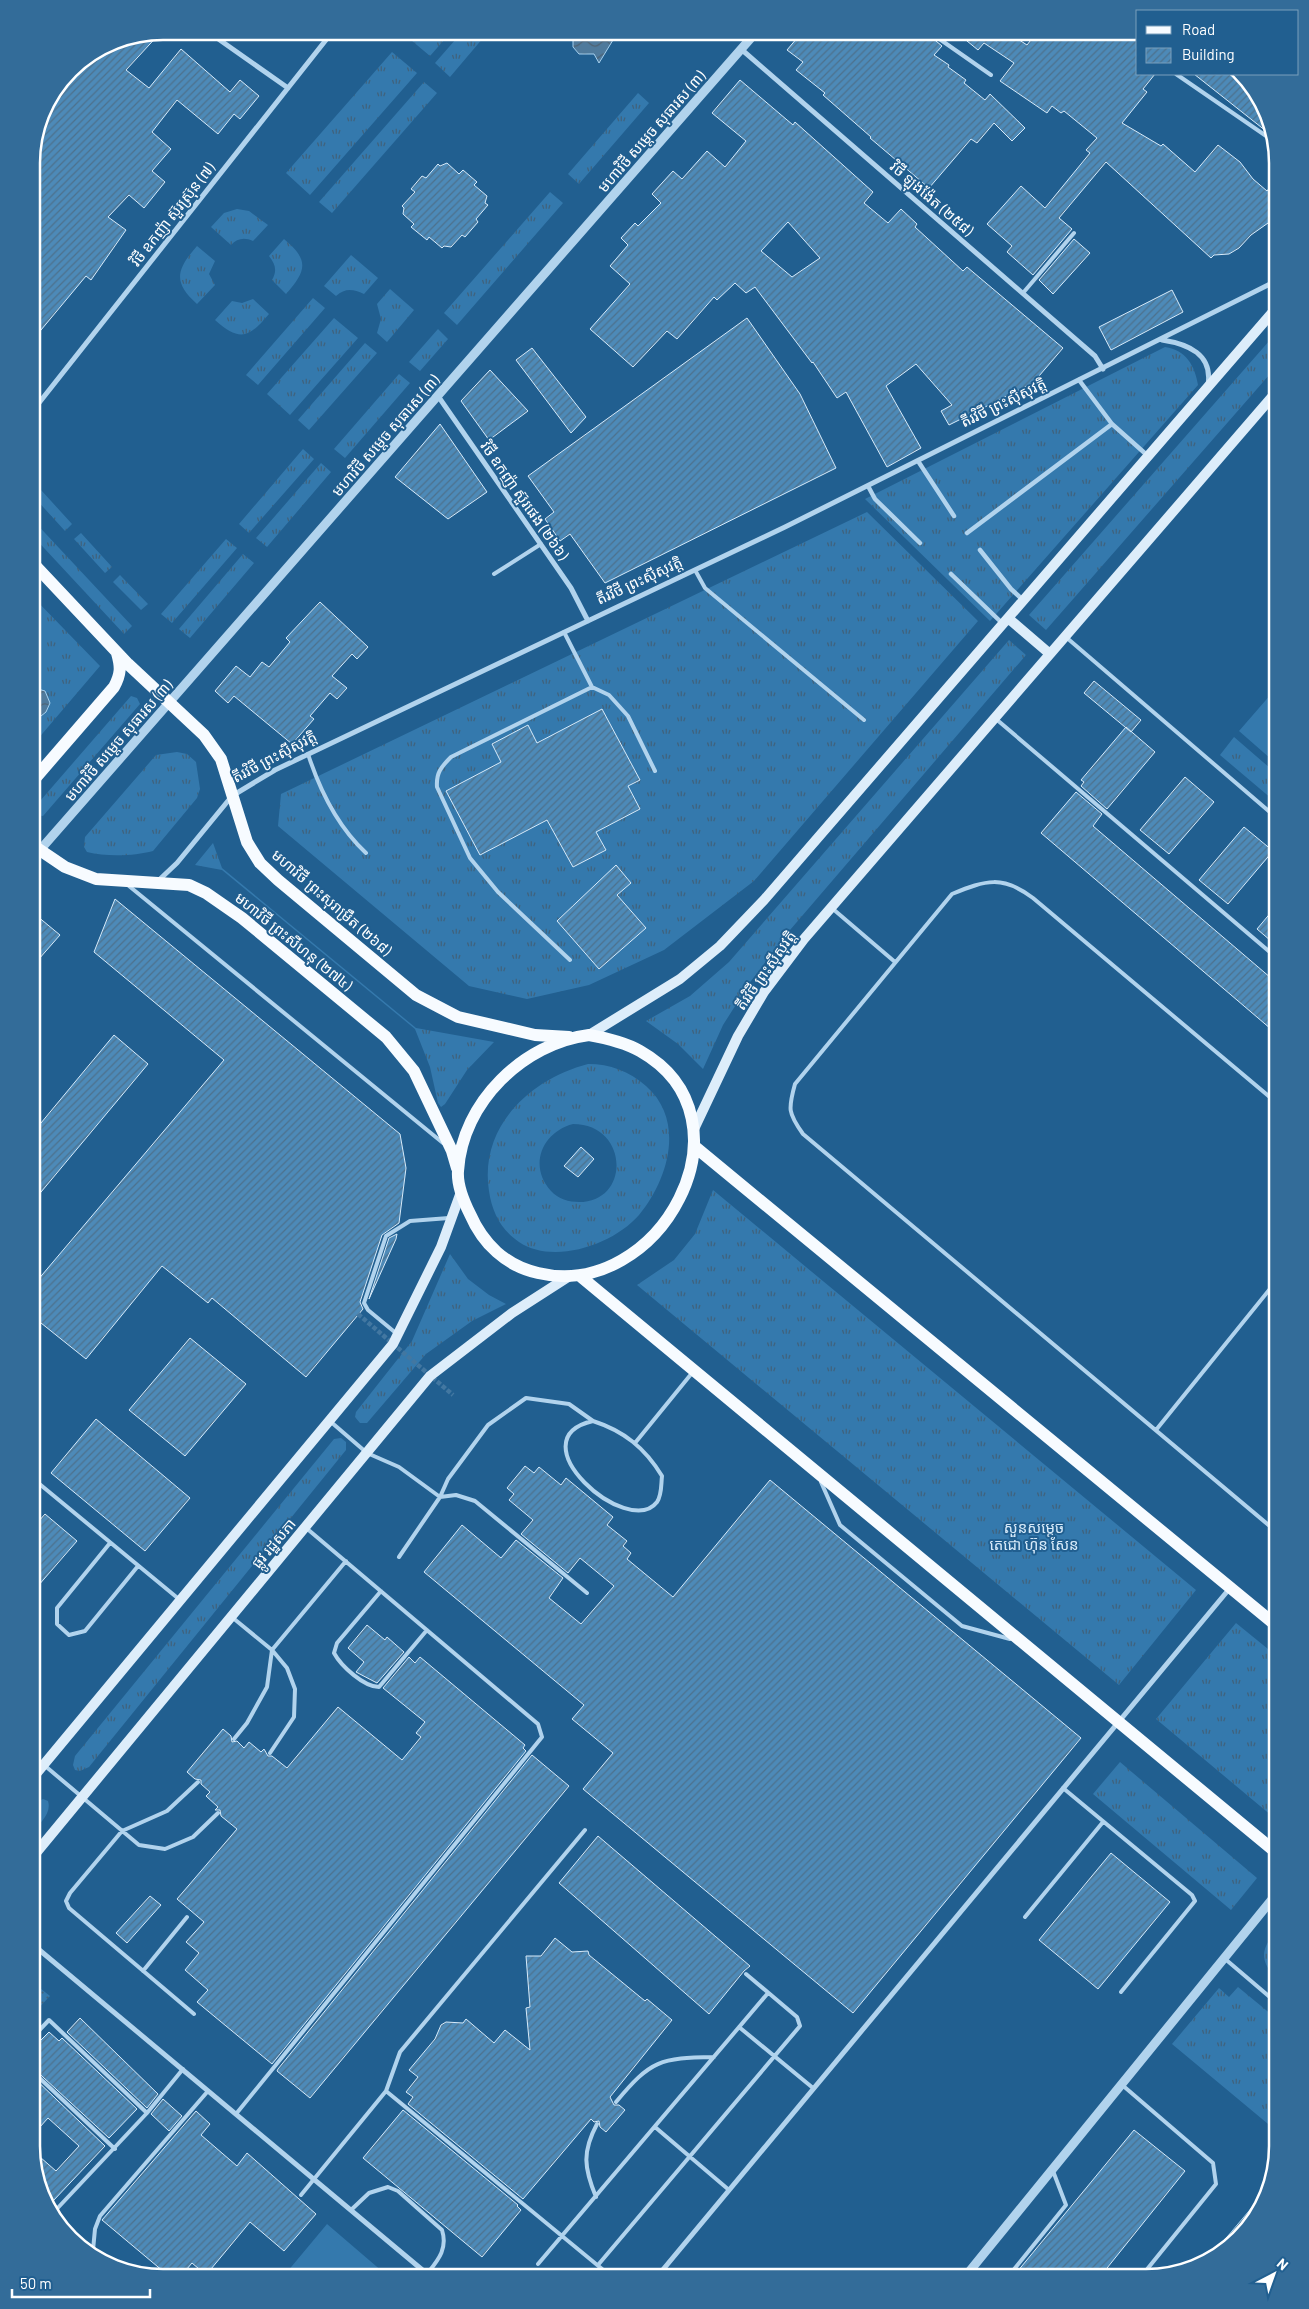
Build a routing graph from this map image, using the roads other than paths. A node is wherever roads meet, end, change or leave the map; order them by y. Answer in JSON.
{"nodes":[{"id":1,"x":220,"y":40,"type":"edge"},
{"id":2,"x":326,"y":40,"type":"edge"},
{"id":3,"x":749,"y":40,"type":"edge"},
{"id":4,"x":940,"y":40,"type":"edge"},
{"id":5,"x":741,"y":49,"type":"junction"},
{"id":6,"x":991,"y":75,"type":"dead end"},
{"id":7,"x":1177,"y":75,"type":"edge"},
{"id":8,"x":288,"y":88,"type":"junction"},
{"id":9,"x":1266,"y":136,"type":"edge"},
{"id":10,"x":1074,"y":233,"type":"dead end"},
{"id":11,"x":1269,"y":285,"type":"edge"},
{"id":12,"x":1023,"y":293,"type":"junction"},
{"id":13,"x":1269,"y":316,"type":"edge"},
{"id":14,"x":1162,"y":339,"type":"junction"},
{"id":15,"x":1103,"y":369,"type":"junction"},
{"id":16,"x":1080,"y":380,"type":"junction"},
{"id":17,"x":1207,"y":387,"type":"junction"},
{"id":18,"x":438,"y":396,"type":"junction"},
{"id":19,"x":1269,"y":400,"type":"edge"},
{"id":20,"x":40,"y":403,"type":"edge"},
{"id":21,"x":1112,"y":424,"type":"junction"},
{"id":22,"x":1148,"y":456,"type":"junction"},
{"id":23,"x":918,"y":461,"type":"junction"},
{"id":24,"x":868,"y":486,"type":"junction"},
{"id":25,"x":954,"y":516,"type":"dead end"},
{"id":26,"x":967,"y":533,"type":"dead end"},
{"id":27,"x":920,"y":543,"type":"dead end"},
{"id":28,"x":540,"y":544,"type":"junction"},
{"id":29,"x":980,"y":550,"type":"dead end"},
{"id":30,"x":40,"y":570,"type":"edge"},
{"id":31,"x":695,"y":570,"type":"junction"},
{"id":32,"x":494,"y":574,"type":"dead end"},
{"id":33,"x":951,"y":574,"type":"dead end"},
{"id":34,"x":1023,"y":600,"type":"junction"},
{"id":35,"x":588,"y":621,"type":"junction"},
{"id":36,"x":1006,"y":621,"type":"junction"},
{"id":37,"x":564,"y":632,"type":"junction"},
{"id":38,"x":1065,"y":636,"type":"junction"},
{"id":39,"x":116,"y":652,"type":"junction"},
{"id":40,"x":1050,"y":654,"type":"junction"},
{"id":41,"x":592,"y":687,"type":"junction"},
{"id":42,"x":170,"y":702,"type":"junction"},
{"id":43,"x":995,"y":718,"type":"junction"},
{"id":44,"x":864,"y":720,"type":"dead end"},
{"id":45,"x":308,"y":754,"type":"junction"},
{"id":46,"x":655,"y":771,"type":"dead end"},
{"id":47,"x":40,"y":773,"type":"edge"},
{"id":48,"x":232,"y":796,"type":"junction"},
{"id":49,"x":1269,"y":811,"type":"edge"},
{"id":50,"x":40,"y":843,"type":"edge"},
{"id":51,"x":40,"y":853,"type":"edge"},
{"id":52,"x":366,"y":853,"type":"dead end"},
{"id":53,"x":156,"y":882,"type":"junction"},
{"id":54,"x":126,"y":883,"type":"junction"},
{"id":55,"x":831,"y":908,"type":"junction"},
{"id":56,"x":1269,"y":951,"type":"edge"},
{"id":57,"x":570,"y":960,"type":"dead end"},
{"id":58,"x":895,"y":962,"type":"junction"},
{"id":59,"x":590,"y":1035,"type":"junction"},
{"id":60,"x":569,"y":1037,"type":"junction"},
{"id":61,"x":1269,"y":1096,"type":"edge"},
{"id":62,"x":694,"y":1129,"type":"junction"},
{"id":63,"x":694,"y":1146,"type":"junction"},
{"id":64,"x":452,"y":1151,"type":"junction"},
{"id":65,"x":458,"y":1172,"type":"junction"},
{"id":66,"x":462,"y":1192,"type":"junction"},
{"id":67,"x":452,"y":1218,"type":"junction"},
{"id":68,"x":574,"y":1277,"type":"junction"},
{"id":69,"x":1269,"y":1289,"type":"edge"},
{"id":70,"x":398,"y":1334,"type":"junction"},
{"id":71,"x":694,"y":1371,"type":"junction"},
{"id":72,"x":329,"y":1421,"type":"junction"},
{"id":73,"x":593,"y":1421,"type":"junction"},
{"id":74,"x":1156,"y":1430,"type":"junction"},
{"id":75,"x":635,"y":1443,"type":"junction"},
{"id":76,"x":367,"y":1453,"type":"junction"},
{"id":77,"x":817,"y":1473,"type":"junction"},
{"id":78,"x":40,"y":1485,"type":"edge"},
{"id":79,"x":440,"y":1497,"type":"junction"},
{"id":80,"x":1269,"y":1525,"type":"edge"},
{"id":81,"x":306,"y":1527,"type":"junction"},
{"id":82,"x":110,"y":1543,"type":"junction"},
{"id":83,"x":399,"y":1557,"type":"dead end"},
{"id":84,"x":346,"y":1561,"type":"junction"},
{"id":85,"x":138,"y":1566,"type":"junction"},
{"id":86,"x":1230,"y":1587,"type":"junction"},
{"id":87,"x":381,"y":1591,"type":"junction"},
{"id":88,"x":587,"y":1593,"type":"dead end"},
{"id":89,"x":180,"y":1601,"type":"junction"},
{"id":90,"x":231,"y":1617,"type":"junction"},
{"id":91,"x":1269,"y":1620,"type":"edge"},
{"id":92,"x":427,"y":1630,"type":"junction"},
{"id":93,"x":1021,"y":1642,"type":"junction"},
{"id":94,"x":272,"y":1650,"type":"junction"},
{"id":95,"x":1118,"y":1722,"type":"junction"},
{"id":96,"x":234,"y":1739,"type":"dead end"},
{"id":97,"x":270,"y":1753,"type":"dead end"},
{"id":98,"x":44,"y":1765,"type":"junction"},
{"id":99,"x":40,"y":1770,"type":"edge"},
{"id":100,"x":198,"y":1782,"type":"dead end"},
{"id":101,"x":1063,"y":1788,"type":"junction"},
{"id":102,"x":82,"y":1797,"type":"junction"},
{"id":103,"x":218,"y":1814,"type":"dead end"},
{"id":104,"x":1103,"y":1822,"type":"junction"},
{"id":105,"x":585,"y":1830,"type":"dead end"},
{"id":106,"x":122,"y":1831,"type":"junction"},
{"id":107,"x":1269,"y":1847,"type":"edge"},
{"id":108,"x":40,"y":1848,"type":"edge"},
{"id":109,"x":1269,"y":1903,"type":"edge"},
{"id":110,"x":187,"y":1917,"type":"dead end"},
{"id":111,"x":1025,"y":1917,"type":"dead end"},
{"id":112,"x":40,"y":1951,"type":"edge"},
{"id":113,"x":1224,"y":1958,"type":"junction"},
{"id":114,"x":143,"y":1971,"type":"junction"},
{"id":115,"x":746,"y":1974,"type":"dead end"},
{"id":116,"x":1121,"y":1992,"type":"dead end"},
{"id":117,"x":768,"y":1994,"type":"junction"},
{"id":118,"x":1269,"y":1996,"type":"edge"},
{"id":119,"x":194,"y":2014,"type":"dead end"},
{"id":120,"x":739,"y":2027,"type":"junction"},
{"id":121,"x":40,"y":2030,"type":"edge"},
{"id":122,"x":714,"y":2057,"type":"junction"},
{"id":123,"x":775,"y":2057,"type":"junction"},
{"id":124,"x":183,"y":2070,"type":"junction"},
{"id":125,"x":40,"y":2079,"type":"edge"},
{"id":126,"x":1121,"y":2084,"type":"junction"},
{"id":127,"x":814,"y":2088,"type":"junction"},
{"id":128,"x":208,"y":2091,"type":"junction"},
{"id":129,"x":386,"y":2091,"type":"junction"},
{"id":130,"x":616,"y":2102,"type":"dead end"},
{"id":131,"x":147,"y":2113,"type":"junction"},
{"id":132,"x":236,"y":2114,"type":"junction"},
{"id":133,"x":597,"y":2124,"type":"dead end"},
{"id":134,"x":655,"y":2127,"type":"junction"},
{"id":135,"x":114,"y":2149,"type":"junction"},
{"id":136,"x":690,"y":2157,"type":"junction"},
{"id":137,"x":1052,"y":2169,"type":"junction"},
{"id":138,"x":314,"y":2180,"type":"junction"},
{"id":139,"x":729,"y":2190,"type":"junction"},
{"id":140,"x":301,"y":2195,"type":"dead end"},
{"id":141,"x":596,"y":2197,"type":"junction"},
{"id":142,"x":58,"y":2208,"type":"edge"},
{"id":143,"x":351,"y":2210,"type":"junction"},
{"id":144,"x":562,"y":2236,"type":"junction"},
{"id":145,"x":93,"y":2247,"type":"edge"},
{"id":146,"x":538,"y":2264,"type":"dead end"},
{"id":147,"x":598,"y":2265,"type":"junction"},
{"id":148,"x":422,"y":2269,"type":"edge"},
{"id":149,"x":434,"y":2269,"type":"edge"},
{"id":150,"x":602,"y":2269,"type":"edge"},
{"id":151,"x":663,"y":2269,"type":"edge"},
{"id":152,"x":971,"y":2269,"type":"edge"},
{"id":153,"x":1014,"y":2269,"type":"edge"},
{"id":154,"x":1147,"y":2269,"type":"edge"}],
"edges":[{"from":1,"to":8,"type":"street"},
{"from":2,"to":8,"type":"street","name":"វិថី ឧកញ៉ា ស៊ួរស៊្រុន (៧)"},
{"from":3,"to":5,"type":"street","name":"មហាវិថី សម្តេច សុធារស (៣)"},
{"from":4,"to":6,"type":"lane"},
{"from":5,"to":12,"type":"street","name":"វិថី ឡុងង៉ែត (២៥៨)"},
{"from":5,"to":18,"type":"street","name":"មហាវិថី សម្តេច សុធារស (៣)"},
{"from":7,"to":9,"type":"lane"},
{"from":8,"to":20,"type":"street","name":"វិថី ឧកញ៉ា ស៊ួរស៊្រុន (៧)"},
{"from":10,"to":12,"type":"lane"},
{"from":11,"to":14,"type":"street","name":"តីរវិថី ព្រះស៊ីសុវត្តិ"},
{"from":12,"to":15,"type":"street","name":"វិថី ឡុងង៉ែត (២៥៨)"},
{"from":13,"to":17,"type":"main road"},
{"from":14,"to":15,"type":"street","name":"តីរវិថី ព្រះស៊ីសុវត្តិ"},
{"from":14,"to":17,"type":"street"},
{"from":15,"to":16,"type":"street","name":"តីរវិថី ព្រះស៊ីសុវត្តិ"},
{"from":16,"to":21,"type":"street"},
{"from":16,"to":23,"type":"street","name":"តីរវិថី ព្រះស៊ីសុវត្តិ"},
{"from":17,"to":22,"type":"main road"},
{"from":18,"to":28,"type":"street","name":"វិថី ឧកញ៉ា ស៊ួរផេង (២៦៦)"},
{"from":18,"to":42,"type":"street","name":"មហាវិថី សម្តេច សុធារស (៣)"},
{"from":19,"to":38,"type":"main road","name":"តីរវិថី ព្រះស៊ីសុវត្តិ"},
{"from":21,"to":22,"type":"street"},
{"from":21,"to":26,"type":"street"},
{"from":22,"to":34,"type":"main road"},
{"from":23,"to":24,"type":"street","name":"តីរវិថី ព្រះស៊ីសុវត្តិ"},
{"from":23,"to":25,"type":"street"},
{"from":24,"to":27,"type":"street"},
{"from":24,"to":31,"type":"street","name":"តីរវិថី ព្រះស៊ីសុវត្តិ"},
{"from":28,"to":32,"type":"lane"},
{"from":28,"to":35,"type":"street","name":"វិថី ឧកញ៉ា ស៊ួរផេង (២៦៦)"},
{"from":29,"to":34,"type":"street"},
{"from":30,"to":39,"type":"main road","name":"មហាវិថី ព្រះសុរាម្រឹត (២៦៨)"},
{"from":31,"to":35,"type":"street","name":"តីរវិថី ព្រះស៊ីសុវត្តិ"},
{"from":31,"to":44,"type":"lane"},
{"from":33,"to":36,"type":"street"},
{"from":34,"to":36,"type":"main road"},
{"from":35,"to":37,"type":"street","name":"តីរវិថី ព្រះស៊ីសុវត្តិ"},
{"from":36,"to":40,"type":"main road"},
{"from":36,"to":59,"type":"main road"},
{"from":37,"to":41,"type":"lane"},
{"from":37,"to":45,"type":"street","name":"តីរវិថី ព្រះស៊ីសុវត្តិ"},
{"from":38,"to":40,"type":"main road","name":"តីរវិថី ព្រះស៊ីសុវត្តិ"},
{"from":38,"to":49,"type":"lane"},
{"from":39,"to":42,"type":"main road","name":"មហាវិថី ព្រះសុរាម្រឹត (២៦៨)"},
{"from":39,"to":47,"type":"main road"},
{"from":40,"to":43,"type":"main road","name":"តីរវិថី ព្រះស៊ីសុវត្តិ"},
{"from":41,"to":46,"type":"lane"},
{"from":41,"to":57,"type":"lane"},
{"from":42,"to":48,"type":"main road","name":"មហាវិថី ព្រះសុរាម្រឹត (២៦៨)"},
{"from":42,"to":50,"type":"street","name":"មហាវិថី សម្តេច សុធារស (៣)"},
{"from":43,"to":55,"type":"main road","name":"តីរវិថី ព្រះស៊ីសុវត្តិ"},
{"from":43,"to":56,"type":"lane"},
{"from":45,"to":48,"type":"street","name":"តីរវិថី ព្រះស៊ីសុវត្តិ"},
{"from":45,"to":52,"type":"lane"},
{"from":48,"to":53,"type":"street","name":"តីរវិថី ព្រះស៊ីសុវត្តិ"},
{"from":48,"to":60,"type":"main road","name":"មហាវិថី ព្រះសុរាម្រឹត (២៦៨)"},
{"from":51,"to":54,"type":"main road","name":"មហាវិថី ព្រះសីហនុ (២៧៤)"},
{"from":53,"to":54,"type":"main road","name":"មហាវិថី ព្រះសីហនុ (២៧៤)"},
{"from":53,"to":64,"type":"main road","name":"មហាវិថី ព្រះសីហនុ (២៧៤)"},
{"from":54,"to":64,"type":"lane"},
{"from":55,"to":58,"type":"lane"},
{"from":55,"to":62,"type":"main road","name":"តីរវិថី ព្រះស៊ីសុវត្តិ"},
{"from":58,"to":61,"type":"lane"},
{"from":58,"to":74,"type":"lane"},
{"from":59,"to":60,"type":"main road"},
{"from":59,"to":62,"type":"main road"},
{"from":60,"to":65,"type":"main road"},
{"from":62,"to":63,"type":"main road"},
{"from":63,"to":68,"type":"main road"},
{"from":63,"to":86,"type":"main road"},
{"from":64,"to":65,"type":"main road","name":"មហាវិថី ព្រះសីហនុ (២៧៤)"},
{"from":65,"to":66,"type":"main road","name":"មហាវិថី ព្រះសីហនុ (២៧៤)"},
{"from":66,"to":67,"type":"main road"},
{"from":66,"to":68,"type":"main road","name":"មហាវិថី ព្រះសីហនុ (២៧៤)"},
{"from":67,"to":70,"type":"main road"},
{"from":67,"to":70,"type":"lane"},
{"from":68,"to":71,"type":"main road"},
{"from":68,"to":76,"type":"main road","name":"ផ្លូវ រដ្ឋសភា"},
{"from":69,"to":74,"type":"lane"},
{"from":70,"to":72,"type":"main road"},
{"from":71,"to":75,"type":"lane"},
{"from":71,"to":77,"type":"main road"},
{"from":72,"to":76,"type":"lane"},
{"from":72,"to":89,"type":"main road"},
{"from":73,"to":75,"type":"lane"},
{"from":73,"to":75,"type":"lane"},
{"from":73,"to":79,"type":"lane"},
{"from":74,"to":80,"type":"lane"},
{"from":76,"to":79,"type":"lane"},
{"from":76,"to":81,"type":"main road","name":"ផ្លូវ រដ្ឋសភា"},
{"from":77,"to":93,"type":"main road"},
{"from":77,"to":93,"type":"lane"},
{"from":78,"to":82,"type":"lane"},
{"from":79,"to":83,"type":"lane"},
{"from":79,"to":88,"type":"lane"},
{"from":81,"to":84,"type":"lane"},
{"from":81,"to":90,"type":"main road","name":"ផ្លូវ រដ្ឋសភា"},
{"from":82,"to":85,"type":"lane"},
{"from":82,"to":85,"type":"lane"},
{"from":84,"to":87,"type":"lane"},
{"from":84,"to":94,"type":"lane"},
{"from":85,"to":89,"type":"lane"},
{"from":86,"to":91,"type":"main road"},
{"from":86,"to":95,"type":"street"},
{"from":87,"to":92,"type":"lane"},
{"from":87,"to":92,"type":"lane"},
{"from":89,"to":98,"type":"main road"},
{"from":90,"to":94,"type":"lane"},
{"from":90,"to":102,"type":"main road","name":"ផ្លូវ រដ្ឋសភា"},
{"from":92,"to":132,"type":"lane"},
{"from":93,"to":95,"type":"main road"},
{"from":94,"to":96,"type":"lane"},
{"from":94,"to":97,"type":"lane"},
{"from":95,"to":101,"type":"street"},
{"from":95,"to":107,"type":"main road"},
{"from":98,"to":99,"type":"main road"},
{"from":98,"to":102,"type":"lane"},
{"from":100,"to":106,"type":"lane"},
{"from":101,"to":104,"type":"lane"},
{"from":101,"to":127,"type":"street"},
{"from":102,"to":106,"type":"lane"},
{"from":102,"to":108,"type":"main road","name":"ផ្លូវ រដ្ឋសភា"},
{"from":103,"to":106,"type":"lane"},
{"from":104,"to":111,"type":"lane"},
{"from":104,"to":116,"type":"lane"},
{"from":105,"to":129,"type":"lane"},
{"from":106,"to":114,"type":"lane"},
{"from":109,"to":113,"type":"street"},
{"from":110,"to":114,"type":"lane"},
{"from":112,"to":124,"type":"street"},
{"from":113,"to":118,"type":"lane"},
{"from":113,"to":126,"type":"street"},
{"from":114,"to":119,"type":"lane"},
{"from":115,"to":117,"type":"lane"},
{"from":117,"to":120,"type":"lane"},
{"from":117,"to":123,"type":"lane"},
{"from":120,"to":122,"type":"lane"},
{"from":120,"to":123,"type":"lane"},
{"from":121,"to":131,"type":"lane"},
{"from":122,"to":130,"type":"lane"},
{"from":122,"to":134,"type":"lane"},
{"from":123,"to":127,"type":"lane"},
{"from":123,"to":136,"type":"lane"},
{"from":124,"to":128,"type":"street"},
{"from":124,"to":131,"type":"lane"},
{"from":125,"to":135,"type":"lane"},
{"from":126,"to":137,"type":"street"},
{"from":126,"to":154,"type":"lane"},
{"from":127,"to":139,"type":"street"},
{"from":128,"to":132,"type":"street"},
{"from":128,"to":145,"type":"lane"},
{"from":129,"to":138,"type":"lane"},
{"from":129,"to":144,"type":"lane"},
{"from":131,"to":135,"type":"lane"},
{"from":132,"to":138,"type":"street"},
{"from":133,"to":141,"type":"lane"},
{"from":134,"to":136,"type":"lane"},
{"from":134,"to":141,"type":"lane"},
{"from":135,"to":142,"type":"lane"},
{"from":136,"to":139,"type":"lane"},
{"from":136,"to":147,"type":"lane"},
{"from":137,"to":152,"type":"street"},
{"from":137,"to":153,"type":"lane"},
{"from":138,"to":140,"type":"lane"},
{"from":138,"to":143,"type":"street"},
{"from":139,"to":151,"type":"street"},
{"from":141,"to":144,"type":"lane"},
{"from":143,"to":148,"type":"street"},
{"from":143,"to":149,"type":"lane"},
{"from":144,"to":146,"type":"lane"},
{"from":144,"to":147,"type":"lane"},
{"from":147,"to":150,"type":"lane"}]}
